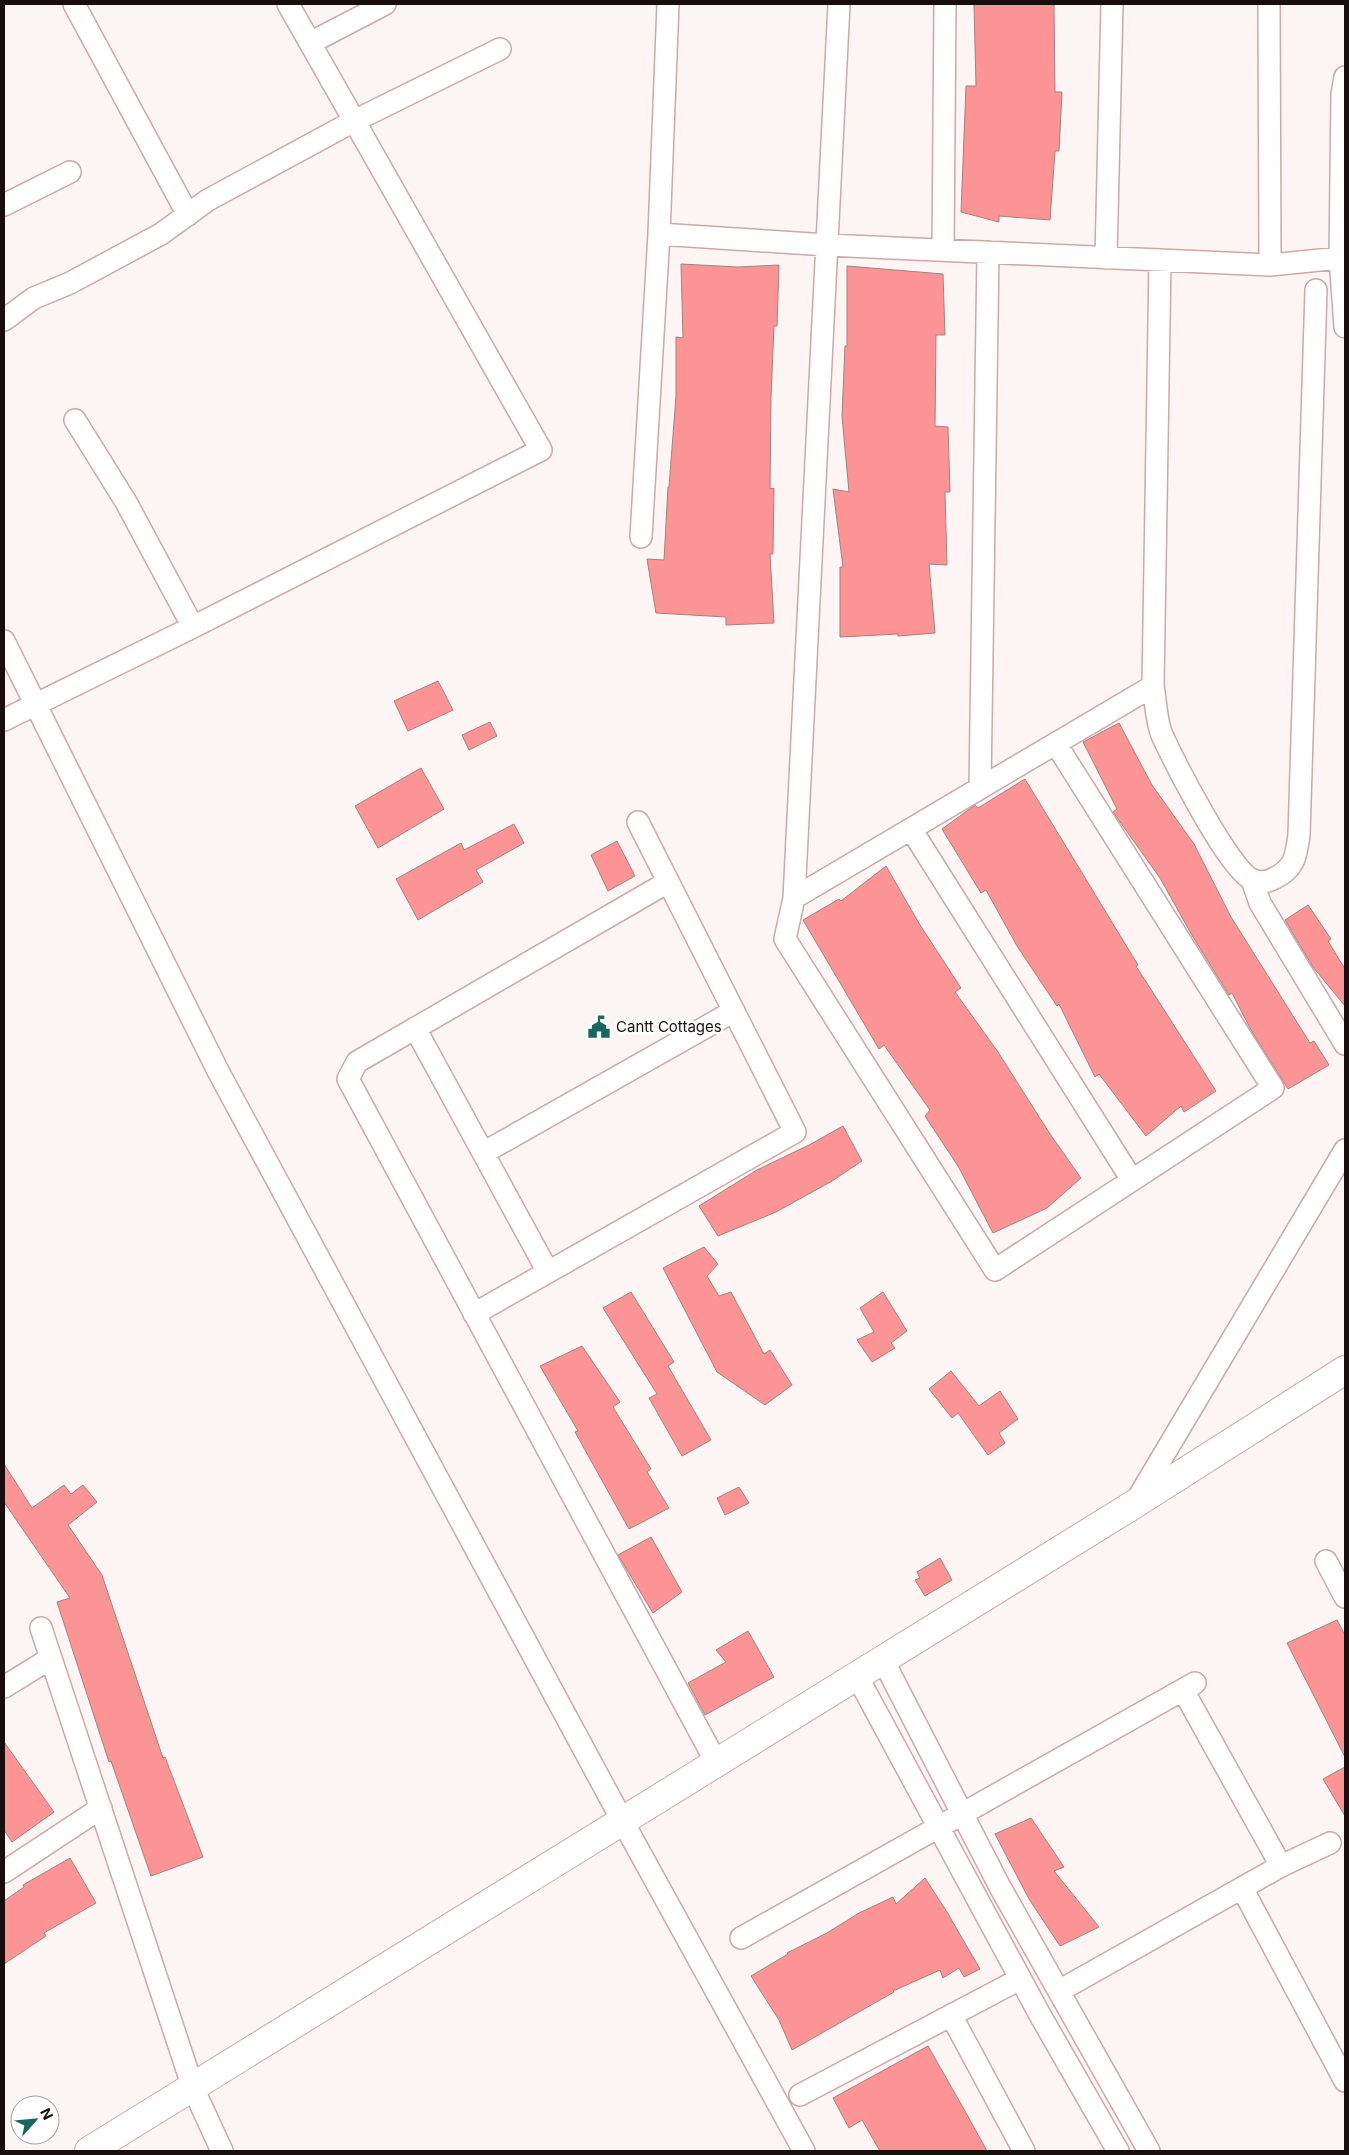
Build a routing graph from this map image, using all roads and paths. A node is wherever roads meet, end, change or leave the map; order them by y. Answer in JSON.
{"nodes":[{"id":1,"x":74,"y":4,"type":"edge"},
{"id":2,"x":288,"y":4,"type":"edge"},
{"id":3,"x":385,"y":4,"type":"edge"},
{"id":4,"x":668,"y":4,"type":"edge"},
{"id":5,"x":839,"y":4,"type":"edge"},
{"id":6,"x":945,"y":4,"type":"edge"},
{"id":7,"x":1112,"y":4,"type":"edge"},
{"id":8,"x":1269,"y":4,"type":"edge"},
{"id":9,"x":310,"y":43,"type":"junction"},
{"id":10,"x":500,"y":49,"type":"dead end"},
{"id":11,"x":1345,"y":77,"type":"edge"},
{"id":12,"x":354,"y":121,"type":"junction"},
{"id":13,"x":70,"y":172,"type":"dead end"},
{"id":14,"x":4,"y":205,"type":"edge"},
{"id":15,"x":188,"y":215,"type":"junction"},
{"id":16,"x":659,"y":234,"type":"junction"},
{"id":17,"x":827,"y":245,"type":"junction"},
{"id":18,"x":943,"y":250,"type":"junction"},
{"id":19,"x":988,"y":252,"type":"junction"},
{"id":20,"x":1106,"y":258,"type":"junction"},
{"id":21,"x":1340,"y":258,"type":"junction"},
{"id":22,"x":1160,"y":260,"type":"junction"},
{"id":23,"x":1270,"y":265,"type":"junction"},
{"id":24,"x":1316,"y":290,"type":"dead end"},
{"id":25,"x":4,"y":320,"type":"edge"},
{"id":26,"x":1345,"y":327,"type":"edge"},
{"id":27,"x":75,"y":420,"type":"dead end"},
{"id":28,"x":641,"y":537,"type":"dead end"},
{"id":29,"x":193,"y":627,"type":"junction"},
{"id":30,"x":4,"y":642,"type":"edge"},
{"id":31,"x":1153,"y":686,"type":"junction"},
{"id":32,"x":36,"y":704,"type":"junction"},
{"id":33,"x":4,"y":720,"type":"edge"},
{"id":34,"x":1056,"y":744,"type":"junction"},
{"id":35,"x":980,"y":788,"type":"junction"},
{"id":36,"x":638,"y":822,"type":"dead end"},
{"id":37,"x":911,"y":829,"type":"junction"},
{"id":38,"x":1252,"y":880,"type":"junction"},
{"id":39,"x":668,"y":882,"type":"junction"},
{"id":40,"x":794,"y":898,"type":"junction"},
{"id":41,"x":734,"y":1011,"type":"junction"},
{"id":42,"x":415,"y":1028,"type":"junction"},
{"id":43,"x":1345,"y":1044,"type":"edge"},
{"id":44,"x":1345,"y":1150,"type":"edge"},
{"id":45,"x":483,"y":1153,"type":"junction"},
{"id":46,"x":1132,"y":1180,"type":"junction"},
{"id":47,"x":548,"y":1272,"type":"junction"},
{"id":48,"x":474,"y":1314,"type":"junction"},
{"id":49,"x":1345,"y":1370,"type":"edge"},
{"id":50,"x":1133,"y":1505,"type":"junction"},
{"id":51,"x":1326,"y":1561,"type":"dead end"},
{"id":52,"x":1345,"y":1597,"type":"edge"},
{"id":53,"x":41,"y":1628,"type":"dead end"},
{"id":54,"x":51,"y":1658,"type":"junction"},
{"id":55,"x":883,"y":1660,"type":"junction"},
{"id":56,"x":857,"y":1676,"type":"junction"},
{"id":57,"x":4,"y":1687,"type":"edge"},
{"id":58,"x":716,"y":1762,"type":"junction"},
{"id":59,"x":101,"y":1808,"type":"junction"},
{"id":60,"x":962,"y":1813,"type":"junction"},
{"id":61,"x":622,"y":1820,"type":"junction"},
{"id":62,"x":938,"y":1827,"type":"junction"},
{"id":63,"x":1330,"y":1843,"type":"dead end"},
{"id":64,"x":1281,"y":1866,"type":"junction"},
{"id":65,"x":4,"y":1872,"type":"edge"},
{"id":66,"x":1242,"y":1888,"type":"junction"},
{"id":67,"x":740,"y":1938,"type":"dead end"},
{"id":68,"x":1020,"y":1979,"type":"junction"},
{"id":69,"x":1059,"y":1991,"type":"junction"},
{"id":70,"x":951,"y":2015,"type":"junction"},
{"id":71,"x":1345,"y":2081,"type":"edge"},
{"id":72,"x":193,"y":2088,"type":"junction"},
{"id":73,"x":800,"y":2095,"type":"dead end"},
{"id":74,"x":89,"y":2151,"type":"edge"},
{"id":75,"x":222,"y":2151,"type":"edge"},
{"id":76,"x":804,"y":2151,"type":"edge"},
{"id":77,"x":1024,"y":2151,"type":"edge"},
{"id":78,"x":1118,"y":2151,"type":"edge"},
{"id":79,"x":1149,"y":2151,"type":"edge"}],
"edges":[{"from":1,"to":15,"type":"street"},
{"from":2,"to":9,"type":"street"},
{"from":3,"to":9,"type":"street"},
{"from":4,"to":16,"type":"street"},
{"from":5,"to":17,"type":"street"},
{"from":6,"to":18,"type":"street"},
{"from":7,"to":20,"type":"street"},
{"from":8,"to":23,"type":"street"},
{"from":9,"to":12,"type":"street"},
{"from":10,"to":12,"type":"street"},
{"from":11,"to":21,"type":"street"},
{"from":12,"to":15,"type":"street"},
{"from":12,"to":29,"type":"street"},
{"from":13,"to":14,"type":"street"},
{"from":15,"to":25,"type":"street"},
{"from":16,"to":17,"type":"street"},
{"from":16,"to":28,"type":"street"},
{"from":17,"to":18,"type":"street"},
{"from":17,"to":40,"type":"street"},
{"from":18,"to":19,"type":"street"},
{"from":19,"to":20,"type":"street"},
{"from":19,"to":35,"type":"street"},
{"from":20,"to":22,"type":"street"},
{"from":21,"to":23,"type":"street"},
{"from":21,"to":26,"type":"street"},
{"from":22,"to":23,"type":"street"},
{"from":22,"to":31,"type":"street"},
{"from":24,"to":38,"type":"street"},
{"from":27,"to":29,"type":"street"},
{"from":29,"to":32,"type":"street"},
{"from":30,"to":32,"type":"street"},
{"from":31,"to":34,"type":"street"},
{"from":31,"to":38,"type":"street"},
{"from":32,"to":33,"type":"street"},
{"from":32,"to":61,"type":"street"},
{"from":34,"to":35,"type":"street"},
{"from":34,"to":46,"type":"street"},
{"from":35,"to":37,"type":"street"},
{"from":36,"to":39,"type":"street"},
{"from":37,"to":40,"type":"street"},
{"from":37,"to":46,"type":"street"},
{"from":38,"to":43,"type":"street"},
{"from":39,"to":41,"type":"street"},
{"from":39,"to":42,"type":"street"},
{"from":40,"to":46,"type":"street"},
{"from":41,"to":45,"type":"street"},
{"from":41,"to":47,"type":"street"},
{"from":42,"to":45,"type":"street"},
{"from":42,"to":48,"type":"street"},
{"from":44,"to":50,"type":"street"},
{"from":45,"to":47,"type":"street"},
{"from":47,"to":48,"type":"street"},
{"from":48,"to":58,"type":"street"},
{"from":49,"to":50,"type":"main road"},
{"from":50,"to":55,"type":"main road"},
{"from":51,"to":52,"type":"street"},
{"from":53,"to":54,"type":"street"},
{"from":54,"to":57,"type":"street"},
{"from":54,"to":59,"type":"street"},
{"from":55,"to":56,"type":"main road"},
{"from":55,"to":60,"type":"street"},
{"from":56,"to":58,"type":"main road"},
{"from":56,"to":62,"type":"street"},
{"from":58,"to":61,"type":"main road"},
{"from":59,"to":65,"type":"street"},
{"from":59,"to":72,"type":"street"},
{"from":60,"to":62,"type":"street"},
{"from":60,"to":64,"type":"street"},
{"from":60,"to":69,"type":"street"},
{"from":61,"to":72,"type":"main road"},
{"from":61,"to":76,"type":"street"},
{"from":62,"to":67,"type":"street"},
{"from":62,"to":68,"type":"street"},
{"from":63,"to":64,"type":"street"},
{"from":64,"to":66,"type":"street"},
{"from":66,"to":69,"type":"street"},
{"from":66,"to":71,"type":"street"},
{"from":68,"to":70,"type":"street"},
{"from":68,"to":78,"type":"street"},
{"from":69,"to":79,"type":"street"},
{"from":70,"to":73,"type":"street"},
{"from":70,"to":77,"type":"street"},
{"from":72,"to":74,"type":"main road"},
{"from":72,"to":75,"type":"street"}]}
